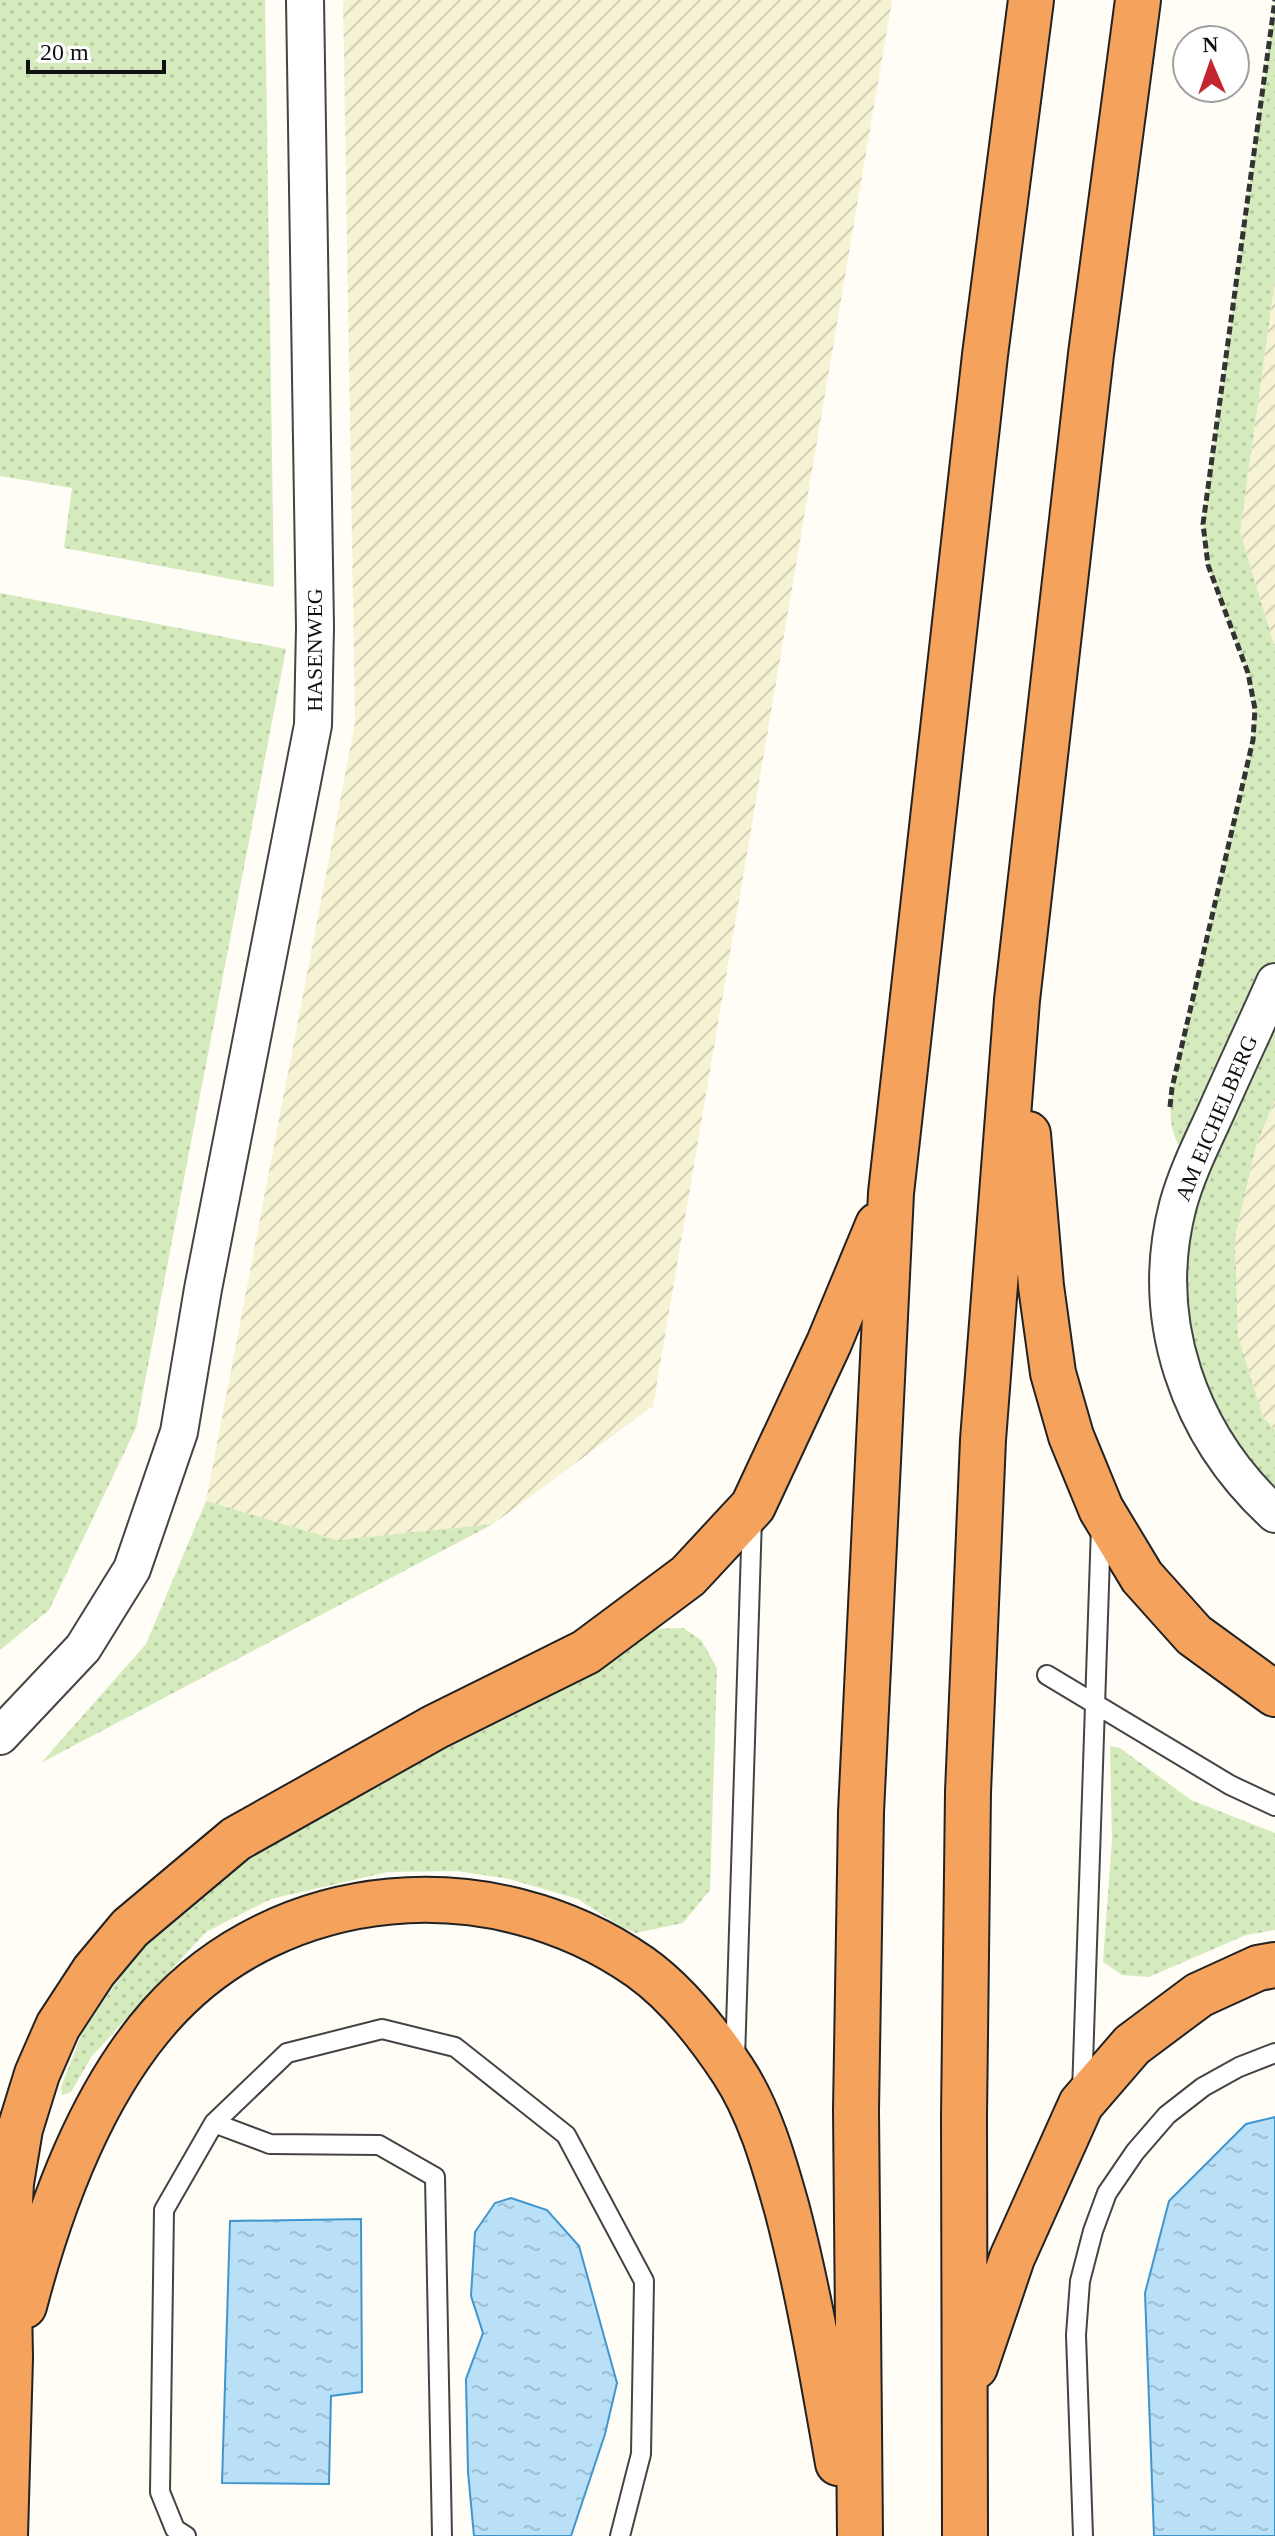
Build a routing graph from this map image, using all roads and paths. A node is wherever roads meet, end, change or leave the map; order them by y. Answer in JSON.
{"nodes":[{"id":1,"x":305,"y":0,"type":"edge"},
{"id":2,"x":1031,"y":0,"type":"edge"},
{"id":3,"x":1138,"y":0,"type":"edge"},
{"id":4,"x":1275,"y":0,"type":"edge"},
{"id":5,"x":1275,"y":982,"type":"edge"},
{"id":6,"x":1017,"y":1000,"type":"junction"},
{"id":7,"x":1191,"y":1166,"type":"junction"},
{"id":8,"x":891,"y":1193,"type":"junction"},
{"id":9,"x":753,"y":1506,"type":"junction"},
{"id":10,"x":1101,"y":1509,"type":"junction"},
{"id":11,"x":1275,"y":1514,"type":"edge"},
{"id":12,"x":1047,"y":1675,"type":"dead end"},
{"id":13,"x":1275,"y":1694,"type":"edge"},
{"id":14,"x":1097,"y":1703,"type":"junction"},
{"id":15,"x":0,"y":1736,"type":"edge"},
{"id":16,"x":1275,"y":1806,"type":"edge"},
{"id":17,"x":1275,"y":1965,"type":"edge"},
{"id":18,"x":1275,"y":2053,"type":"edge"},
{"id":19,"x":735,"y":2074,"type":"junction"},
{"id":20,"x":1081,"y":2104,"type":"junction"},
{"id":21,"x":214,"y":2123,"type":"junction"},
{"id":22,"x":10,"y":2358,"type":"junction"},
{"id":23,"x":964,"y":2400,"type":"junction"},
{"id":24,"x":5,"y":2536,"type":"edge"},
{"id":25,"x":186,"y":2536,"type":"edge"},
{"id":26,"x":442,"y":2536,"type":"edge"},
{"id":27,"x":620,"y":2536,"type":"edge"},
{"id":28,"x":851,"y":2536,"type":"edge"},
{"id":29,"x":860,"y":2536,"type":"edge"},
{"id":30,"x":965,"y":2536,"type":"edge"},
{"id":31,"x":1083,"y":2536,"type":"edge"}],
"edges":[{"from":1,"to":15,"type":"street","name":"HASENWEG"},
{"from":2,"to":8,"type":"highway"},
{"from":3,"to":6,"type":"highway"},
{"from":4,"to":7,"type":"path"},
{"from":5,"to":7,"type":"street","name":"AM EICHELBERG"},
{"from":6,"to":10,"type":"highway"},
{"from":6,"to":23,"type":"highway"},
{"from":7,"to":11,"type":"street","name":"AM EICHELBERG"},
{"from":8,"to":9,"type":"highway"},
{"from":8,"to":29,"type":"highway"},
{"from":9,"to":19,"type":"lane"},
{"from":9,"to":22,"type":"highway"},
{"from":10,"to":13,"type":"highway"},
{"from":10,"to":14,"type":"lane"},
{"from":12,"to":14,"type":"lane"},
{"from":14,"to":16,"type":"lane"},
{"from":14,"to":20,"type":"lane"},
{"from":17,"to":20,"type":"highway"},
{"from":18,"to":31,"type":"lane"},
{"from":19,"to":22,"type":"highway"},
{"from":19,"to":28,"type":"highway"},
{"from":20,"to":23,"type":"highway"},
{"from":21,"to":25,"type":"lane"},
{"from":21,"to":26,"type":"lane"},
{"from":21,"to":27,"type":"lane"},
{"from":22,"to":24,"type":"highway"},
{"from":23,"to":30,"type":"highway"}]}
